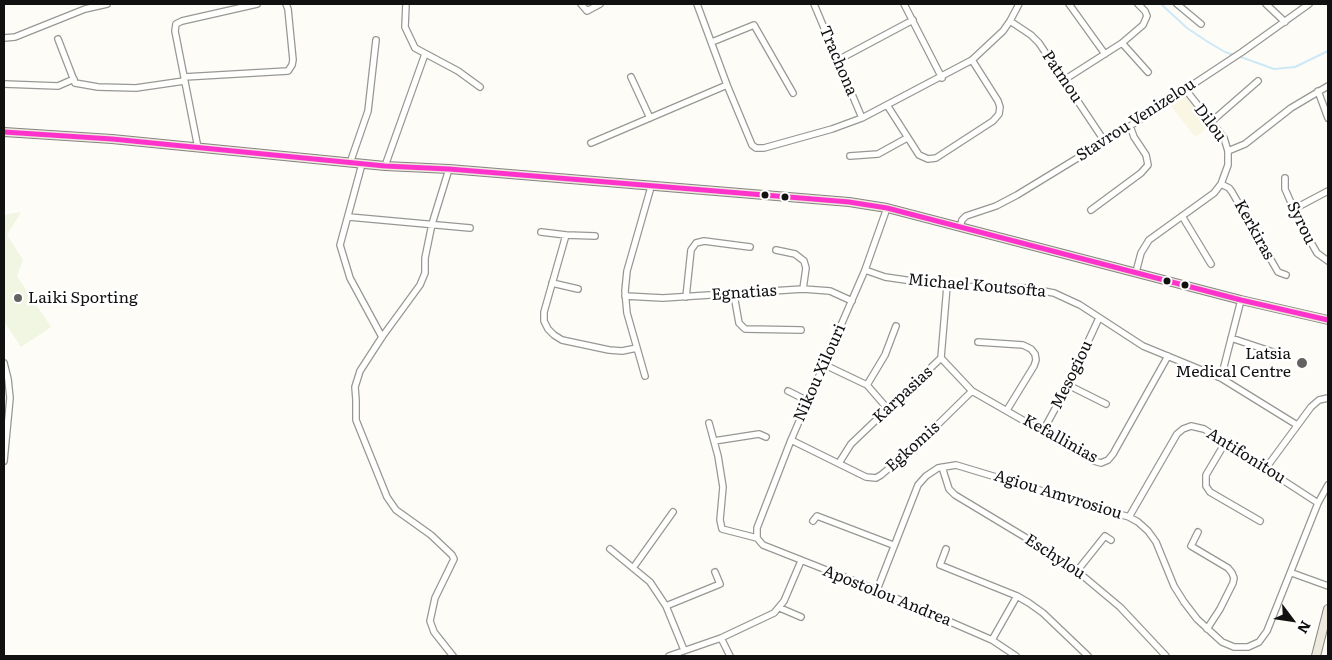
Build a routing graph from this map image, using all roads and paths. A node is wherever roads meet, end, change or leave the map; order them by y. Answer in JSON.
{"nodes":[{"id":1,"x":107,"y":4,"type":"edge"},
{"id":2,"x":257,"y":4,"type":"edge"},
{"id":3,"x":286,"y":4,"type":"edge"},
{"id":4,"x":406,"y":4,"type":"edge"},
{"id":5,"x":581,"y":4,"type":"edge"},
{"id":6,"x":600,"y":4,"type":"edge"},
{"id":7,"x":697,"y":4,"type":"edge"},
{"id":8,"x":814,"y":4,"type":"edge"},
{"id":9,"x":904,"y":4,"type":"edge"},
{"id":10,"x":1018,"y":4,"type":"edge"},
{"id":11,"x":1069,"y":4,"type":"edge"},
{"id":12,"x":1138,"y":4,"type":"edge"},
{"id":13,"x":1177,"y":4,"type":"edge"},
{"id":14,"x":1266,"y":4,"type":"edge"},
{"id":15,"x":1309,"y":4,"type":"edge"},
{"id":16,"x":84,"y":6,"type":"edge"},
{"id":17,"x":913,"y":20,"type":"junction"},
{"id":18,"x":1010,"y":21,"type":"junction"},
{"id":19,"x":1284,"y":22,"type":"junction"},
{"id":20,"x":1201,"y":24,"type":"dead end"},
{"id":21,"x":4,"y":38,"type":"edge"},
{"id":22,"x":58,"y":39,"type":"dead end"},
{"id":23,"x":376,"y":40,"type":"dead end"},
{"id":24,"x":712,"y":42,"type":"junction"},
{"id":25,"x":1122,"y":43,"type":"junction"},
{"id":26,"x":424,"y":54,"type":"junction"},
{"id":27,"x":1105,"y":54,"type":"junction"},
{"id":28,"x":838,"y":60,"type":"junction"},
{"id":29,"x":972,"y":60,"type":"junction"},
{"id":30,"x":1148,"y":72,"type":"dead end"},
{"id":31,"x":631,"y":77,"type":"dead end"},
{"id":32,"x":942,"y":78,"type":"junction"},
{"id":33,"x":74,"y":79,"type":"junction"},
{"id":34,"x":184,"y":79,"type":"junction"},
{"id":35,"x":1064,"y":80,"type":"junction"},
{"id":36,"x":1258,"y":81,"type":"dead end"},
{"id":37,"x":4,"y":84,"type":"edge"},
{"id":38,"x":727,"y":85,"type":"junction"},
{"id":39,"x":1328,"y":86,"type":"edge"},
{"id":40,"x":480,"y":87,"type":"dead end"},
{"id":41,"x":1185,"y":89,"type":"junction"},
{"id":42,"x":1318,"y":91,"type":"junction"},
{"id":43,"x":793,"y":93,"type":"dead end"},
{"id":44,"x":887,"y":105,"type":"junction"},
{"id":45,"x":650,"y":118,"type":"junction"},
{"id":46,"x":862,"y":118,"type":"junction"},
{"id":47,"x":1328,"y":118,"type":"edge"},
{"id":48,"x":1212,"y":122,"type":"junction"},
{"id":49,"x":1130,"y":126,"type":"junction"},
{"id":50,"x":4,"y":132,"type":"edge"},
{"id":51,"x":907,"y":138,"type":"junction"},
{"id":52,"x":1105,"y":142,"type":"junction"},
{"id":53,"x":591,"y":143,"type":"dead end"},
{"id":54,"x":198,"y":148,"type":"junction"},
{"id":55,"x":1228,"y":151,"type":"junction"},
{"id":56,"x":850,"y":156,"type":"dead end"},
{"id":57,"x":350,"y":163,"type":"junction"},
{"id":58,"x":362,"y":164,"type":"junction"},
{"id":59,"x":385,"y":166,"type":"junction"},
{"id":60,"x":449,"y":170,"type":"junction"},
{"id":61,"x":1285,"y":178,"type":"dead end"},
{"id":62,"x":1221,"y":184,"type":"junction"},
{"id":63,"x":651,"y":187,"type":"junction"},
{"id":64,"x":1328,"y":191,"type":"edge"},
{"id":65,"x":887,"y":208,"type":"junction"},
{"id":66,"x":1294,"y":209,"type":"junction"},
{"id":67,"x":1091,"y":210,"type":"dead end"},
{"id":68,"x":349,"y":216,"type":"junction"},
{"id":69,"x":1182,"y":216,"type":"junction"},
{"id":70,"x":432,"y":224,"type":"junction"},
{"id":71,"x":960,"y":227,"type":"junction"},
{"id":72,"x":470,"y":228,"type":"dead end"},
{"id":73,"x":541,"y":232,"type":"dead end"},
{"id":74,"x":566,"y":235,"type":"junction"},
{"id":75,"x":595,"y":236,"type":"dead end"},
{"id":76,"x":750,"y":248,"type":"dead end"},
{"id":77,"x":776,"y":250,"type":"dead end"},
{"id":78,"x":1328,"y":261,"type":"edge"},
{"id":79,"x":1211,"y":264,"type":"dead end"},
{"id":80,"x":865,"y":270,"type":"junction"},
{"id":81,"x":1136,"y":272,"type":"junction"},
{"id":82,"x":1286,"y":275,"type":"dead end"},
{"id":83,"x":552,"y":284,"type":"junction"},
{"id":84,"x":947,"y":286,"type":"junction"},
{"id":85,"x":578,"y":289,"type":"dead end"},
{"id":86,"x":803,"y":289,"type":"junction"},
{"id":87,"x":734,"y":295,"type":"junction"},
{"id":88,"x":625,"y":296,"type":"junction"},
{"id":89,"x":686,"y":297,"type":"junction"},
{"id":90,"x":1241,"y":300,"type":"junction"},
{"id":91,"x":852,"y":301,"type":"junction"},
{"id":92,"x":1099,"y":318,"type":"junction"},
{"id":93,"x":1328,"y":320,"type":"edge"},
{"id":94,"x":896,"y":326,"type":"dead end"},
{"id":95,"x":801,"y":330,"type":"dead end"},
{"id":96,"x":382,"y":337,"type":"junction"},
{"id":97,"x":1232,"y":338,"type":"junction"},
{"id":98,"x":978,"y":342,"type":"dead end"},
{"id":99,"x":637,"y":348,"type":"junction"},
{"id":100,"x":1282,"y":355,"type":"dead end"},
{"id":101,"x":1168,"y":356,"type":"junction"},
{"id":102,"x":941,"y":358,"type":"junction"},
{"id":103,"x":4,"y":363,"type":"edge"},
{"id":104,"x":825,"y":365,"type":"junction"},
{"id":105,"x":645,"y":376,"type":"dead end"},
{"id":106,"x":1221,"y":378,"type":"junction"},
{"id":107,"x":867,"y":384,"type":"junction"},
{"id":108,"x":1068,"y":385,"type":"junction"},
{"id":109,"x":972,"y":391,"type":"junction"},
{"id":110,"x":788,"y":392,"type":"dead end"},
{"id":111,"x":1328,"y":398,"type":"edge"},
{"id":112,"x":808,"y":401,"type":"junction"},
{"id":113,"x":1106,"y":404,"type":"dead end"},
{"id":114,"x":887,"y":408,"type":"junction"},
{"id":115,"x":1007,"y":410,"type":"junction"},
{"id":116,"x":709,"y":423,"type":"dead end"},
{"id":117,"x":1297,"y":425,"type":"junction"},
{"id":118,"x":6,"y":427,"type":"edge"},
{"id":119,"x":1043,"y":431,"type":"junction"},
{"id":120,"x":766,"y":437,"type":"dead end"},
{"id":121,"x":792,"y":440,"type":"junction"},
{"id":122,"x":714,"y":441,"type":"junction"},
{"id":123,"x":1225,"y":443,"type":"junction"},
{"id":124,"x":4,"y":461,"type":"edge"},
{"id":125,"x":839,"y":463,"type":"junction"},
{"id":126,"x":942,"y":467,"type":"junction"},
{"id":127,"x":1266,"y":468,"type":"junction"},
{"id":128,"x":1328,"y":485,"type":"edge"},
{"id":129,"x":1318,"y":503,"type":"junction"},
{"id":130,"x":673,"y":512,"type":"dead end"},
{"id":131,"x":1129,"y":517,"type":"junction"},
{"id":132,"x":813,"y":521,"type":"dead end"},
{"id":133,"x":1260,"y":521,"type":"dead end"},
{"id":134,"x":1198,"y":532,"type":"dead end"},
{"id":135,"x":757,"y":538,"type":"junction"},
{"id":136,"x":1111,"y":540,"type":"dead end"},
{"id":137,"x":893,"y":546,"type":"junction"},
{"id":138,"x":610,"y":549,"type":"dead end"},
{"id":139,"x":946,"y":549,"type":"dead end"},
{"id":140,"x":801,"y":561,"type":"junction"},
{"id":141,"x":633,"y":568,"type":"junction"},
{"id":142,"x":1078,"y":571,"type":"junction"},
{"id":143,"x":716,"y":572,"type":"dead end"},
{"id":144,"x":1292,"y":573,"type":"junction"},
{"id":145,"x":1328,"y":586,"type":"edge"},
{"id":146,"x":876,"y":590,"type":"junction"},
{"id":147,"x":1017,"y":596,"type":"junction"},
{"id":148,"x":666,"y":606,"type":"junction"},
{"id":149,"x":780,"y":608,"type":"junction"},
{"id":150,"x":1328,"y":609,"type":"edge"},
{"id":151,"x":801,"y":617,"type":"dead end"},
{"id":152,"x":1207,"y":629,"type":"junction"},
{"id":153,"x":721,"y":638,"type":"junction"},
{"id":154,"x":992,"y":640,"type":"junction"},
{"id":155,"x":684,"y":650,"type":"junction"},
{"id":156,"x":453,"y":656,"type":"edge"},
{"id":157,"x":668,"y":656,"type":"edge"},
{"id":158,"x":730,"y":656,"type":"edge"},
{"id":159,"x":1016,"y":656,"type":"edge"},
{"id":160,"x":1088,"y":656,"type":"edge"},
{"id":161,"x":1165,"y":656,"type":"edge"},
{"id":162,"x":1316,"y":656,"type":"edge"}],
"edges":[{"from":1,"to":16,"type":"street"},
{"from":2,"to":34,"type":"street"},
{"from":3,"to":34,"type":"street"},
{"from":4,"to":26,"type":"street"},
{"from":5,"to":6,"type":"street"},
{"from":7,"to":24,"type":"street"},
{"from":8,"to":28,"type":"street","name":"Trachona"},
{"from":9,"to":17,"type":"street"},
{"from":10,"to":18,"type":"street"},
{"from":11,"to":27,"type":"street"},
{"from":12,"to":25,"type":"street"},
{"from":13,"to":20,"type":"street"},
{"from":14,"to":19,"type":"street"},
{"from":15,"to":19,"type":"street","name":"Stavrou Venizelou"},
{"from":16,"to":21,"type":"street"},
{"from":17,"to":28,"type":"street"},
{"from":17,"to":32,"type":"street"},
{"from":18,"to":29,"type":"street"},
{"from":18,"to":35,"type":"street","name":"Patmou"},
{"from":19,"to":41,"type":"street","name":"Stavrou Venizelou"},
{"from":22,"to":33,"type":"street"},
{"from":23,"to":57,"type":"street"},
{"from":24,"to":38,"type":"street"},
{"from":24,"to":43,"type":"street"},
{"from":25,"to":27,"type":"street"},
{"from":25,"to":30,"type":"street"},
{"from":26,"to":40,"type":"street"},
{"from":26,"to":59,"type":"street"},
{"from":27,"to":35,"type":"street"},
{"from":28,"to":46,"type":"street","name":"Trachona"},
{"from":29,"to":32,"type":"street"},
{"from":29,"to":51,"type":"street"},
{"from":31,"to":45,"type":"street"},
{"from":32,"to":44,"type":"street"},
{"from":33,"to":34,"type":"street"},
{"from":33,"to":37,"type":"street"},
{"from":34,"to":54,"type":"street"},
{"from":35,"to":52,"type":"street","name":"Patmou"},
{"from":36,"to":48,"type":"street"},
{"from":38,"to":45,"type":"street"},
{"from":38,"to":46,"type":"street"},
{"from":39,"to":42,"type":"street"},
{"from":41,"to":48,"type":"street","name":"Dilou"},
{"from":41,"to":49,"type":"street","name":"Stavrou Venizelou"},
{"from":42,"to":47,"type":"street"},
{"from":42,"to":55,"type":"street"},
{"from":44,"to":46,"type":"street"},
{"from":44,"to":51,"type":"street"},
{"from":45,"to":53,"type":"street"},
{"from":48,"to":55,"type":"street","name":"Dilou"},
{"from":49,"to":52,"type":"street","name":"Stavrou Venizelou"},
{"from":49,"to":67,"type":"street"},
{"from":50,"to":54,"type":"main road"},
{"from":51,"to":56,"type":"street"},
{"from":52,"to":71,"type":"street","name":"Stavrou Venizelou"},
{"from":54,"to":57,"type":"main road"},
{"from":55,"to":62,"type":"street","name":"Dilou"},
{"from":57,"to":58,"type":"main road"},
{"from":58,"to":59,"type":"main road"},
{"from":58,"to":68,"type":"street"},
{"from":59,"to":60,"type":"main road"},
{"from":60,"to":63,"type":"main road"},
{"from":60,"to":70,"type":"street"},
{"from":61,"to":66,"type":"street","name":"Syrou"},
{"from":62,"to":69,"type":"street"},
{"from":62,"to":82,"type":"street","name":"Kerkiras"},
{"from":63,"to":65,"type":"main road"},
{"from":63,"to":88,"type":"street"},
{"from":64,"to":66,"type":"street"},
{"from":65,"to":71,"type":"main road"},
{"from":65,"to":80,"type":"street","name":"Nikou Xilouri"},
{"from":66,"to":78,"type":"street","name":"Syrou"},
{"from":68,"to":70,"type":"street"},
{"from":68,"to":96,"type":"street"},
{"from":69,"to":79,"type":"street"},
{"from":69,"to":81,"type":"street"},
{"from":70,"to":72,"type":"street"},
{"from":70,"to":96,"type":"street"},
{"from":71,"to":81,"type":"main road"},
{"from":73,"to":74,"type":"street"},
{"from":74,"to":75,"type":"street"},
{"from":74,"to":83,"type":"street"},
{"from":76,"to":89,"type":"street","name":"Egnatias"},
{"from":77,"to":86,"type":"street"},
{"from":80,"to":84,"type":"street","name":"Michael Koutsofta"},
{"from":80,"to":91,"type":"street","name":"Nikou Xilouri"},
{"from":81,"to":90,"type":"main road"},
{"from":83,"to":85,"type":"street"},
{"from":83,"to":99,"type":"street"},
{"from":84,"to":92,"type":"street","name":"Michael Koutsofta"},
{"from":84,"to":102,"type":"street","name":"Karpasias"},
{"from":86,"to":87,"type":"street","name":"Egnatias"},
{"from":86,"to":91,"type":"street","name":"Egnatias"},
{"from":87,"to":89,"type":"street","name":"Egnatias"},
{"from":87,"to":95,"type":"street"},
{"from":88,"to":89,"type":"street","name":"Egnatias"},
{"from":88,"to":99,"type":"street"},
{"from":90,"to":93,"type":"main road"},
{"from":90,"to":97,"type":"street"},
{"from":91,"to":104,"type":"street","name":"Nikou Xilouri"},
{"from":92,"to":101,"type":"street","name":"Michael Koutsofta"},
{"from":92,"to":108,"type":"street","name":"Mesogiou"},
{"from":94,"to":107,"type":"street"},
{"from":96,"to":156,"type":"street"},
{"from":97,"to":100,"type":"street"},
{"from":97,"to":106,"type":"street"},
{"from":98,"to":115,"type":"street"},
{"from":99,"to":105,"type":"street"},
{"from":101,"to":106,"type":"street","name":"Michael Koutsofta"},
{"from":101,"to":119,"type":"street","name":"Kefallinias"},
{"from":102,"to":109,"type":"street","name":"Kefallinias"},
{"from":102,"to":114,"type":"street","name":"Karpasias"},
{"from":103,"to":118,"type":"street"},
{"from":104,"to":107,"type":"street"},
{"from":104,"to":112,"type":"street","name":"Nikou Xilouri"},
{"from":106,"to":117,"type":"street","name":"Michael Koutsofta"},
{"from":107,"to":114,"type":"street"},
{"from":108,"to":113,"type":"street"},
{"from":108,"to":119,"type":"street","name":"Mesogiou"},
{"from":109,"to":115,"type":"street","name":"Kefallinias"},
{"from":109,"to":125,"type":"street","name":"Egkomis"},
{"from":110,"to":112,"type":"street"},
{"from":111,"to":117,"type":"street"},
{"from":112,"to":121,"type":"street","name":"Nikou Xilouri"},
{"from":114,"to":125,"type":"street","name":"Karpasias"},
{"from":115,"to":119,"type":"street","name":"Kefallinias"},
{"from":116,"to":122,"type":"street"},
{"from":117,"to":127,"type":"street"},
{"from":118,"to":124,"type":"street"},
{"from":120,"to":122,"type":"street"},
{"from":121,"to":125,"type":"street","name":"Egkomis"},
{"from":121,"to":135,"type":"street","name":"Nikou Xilouri"},
{"from":122,"to":135,"type":"street","name":"Apostolou Andrea"},
{"from":123,"to":127,"type":"street","name":"Antifonitou"},
{"from":123,"to":131,"type":"street","name":"Antifonitou"},
{"from":123,"to":133,"type":"street"},
{"from":126,"to":131,"type":"street","name":"Agiou Amvrosiou"},
{"from":126,"to":137,"type":"street"},
{"from":126,"to":142,"type":"street","name":"Eschylou"},
{"from":127,"to":129,"type":"street","name":"Antifonitou"},
{"from":128,"to":129,"type":"street","name":"Agiou Amvrosiou"},
{"from":129,"to":144,"type":"street","name":"Agiou Amvrosiou"},
{"from":130,"to":141,"type":"street"},
{"from":131,"to":152,"type":"street","name":"Agiou Amvrosiou"},
{"from":132,"to":137,"type":"street"},
{"from":134,"to":152,"type":"street"},
{"from":135,"to":140,"type":"street","name":"Apostolou Andrea"},
{"from":136,"to":142,"type":"street"},
{"from":137,"to":146,"type":"street"},
{"from":138,"to":141,"type":"street"},
{"from":139,"to":147,"type":"street"},
{"from":140,"to":146,"type":"street","name":"Apostolou Andrea"},
{"from":140,"to":149,"type":"street"},
{"from":141,"to":148,"type":"street"},
{"from":142,"to":161,"type":"street","name":"Eschylou"},
{"from":143,"to":148,"type":"street"},
{"from":144,"to":145,"type":"street"},
{"from":144,"to":152,"type":"street","name":"Agiou Amvrosiou"},
{"from":146,"to":154,"type":"street","name":"Apostolou Andrea"},
{"from":147,"to":154,"type":"street"},
{"from":147,"to":160,"type":"street"},
{"from":148,"to":155,"type":"street"},
{"from":149,"to":151,"type":"street"},
{"from":149,"to":153,"type":"street"},
{"from":150,"to":162,"type":"main road"},
{"from":153,"to":155,"type":"street"},
{"from":153,"to":158,"type":"street"},
{"from":154,"to":159,"type":"street","name":"Apostolou Andrea"},
{"from":155,"to":157,"type":"street"}]}
